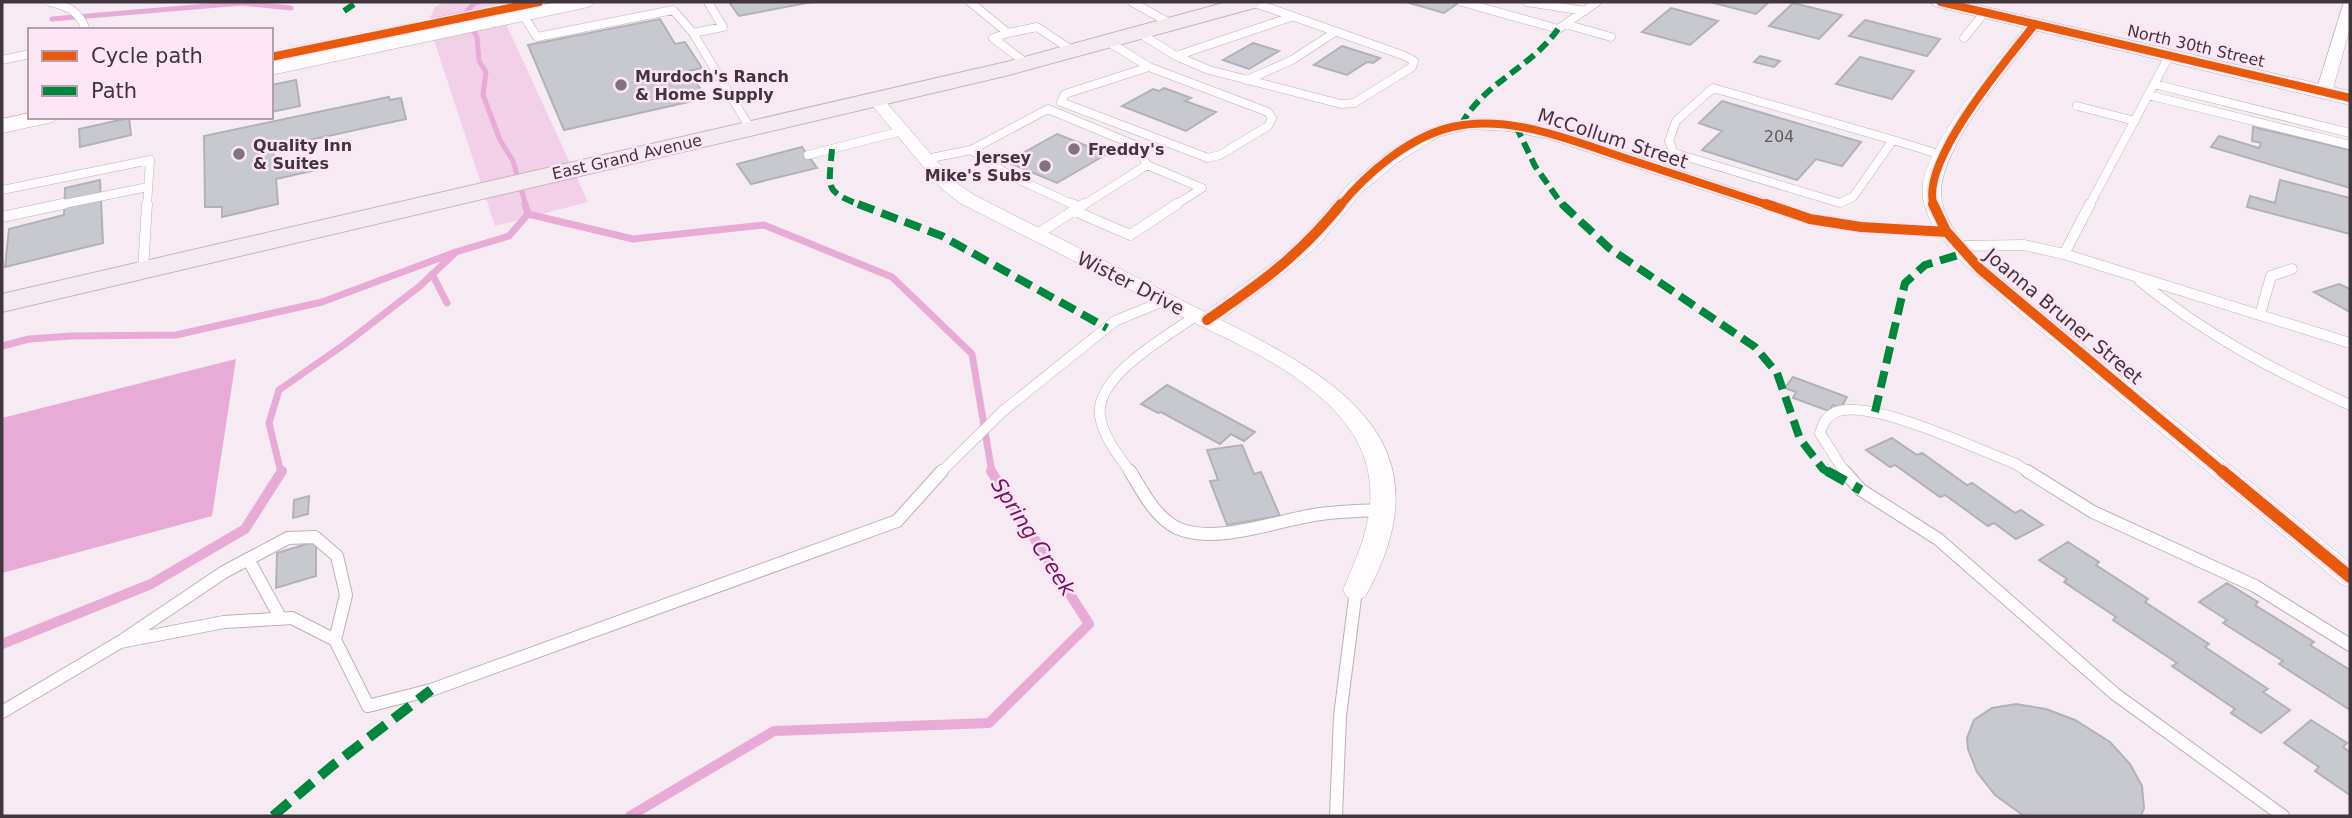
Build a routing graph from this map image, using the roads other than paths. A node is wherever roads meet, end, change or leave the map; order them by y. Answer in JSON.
{"nodes":[{"id":1,"x":50,"y":2,"type":"edge"},
{"id":2,"x":584,"y":2,"type":"edge"},
{"id":3,"x":708,"y":2,"type":"edge"},
{"id":4,"x":970,"y":2,"type":"edge"},
{"id":5,"x":1132,"y":2,"type":"edge"},
{"id":6,"x":1251,"y":2,"type":"edge"},
{"id":7,"x":1462,"y":2,"type":"edge"},
{"id":8,"x":1527,"y":2,"type":"edge"},
{"id":9,"x":1566,"y":2,"type":"edge"},
{"id":10,"x":1597,"y":2,"type":"edge"},
{"id":11,"x":1941,"y":2,"type":"edge"},
{"id":12,"x":1554,"y":6,"type":"junction"},
{"id":13,"x":2350,"y":7,"type":"edge"},
{"id":14,"x":1587,"y":9,"type":"junction"},
{"id":15,"x":1985,"y":12,"type":"junction"},
{"id":16,"x":513,"y":17,"type":"junction"},
{"id":17,"x":1291,"y":17,"type":"junction"},
{"id":18,"x":1565,"y":24,"type":"junction"},
{"id":19,"x":2035,"y":24,"type":"junction"},
{"id":20,"x":1172,"y":25,"type":"junction"},
{"id":21,"x":85,"y":28,"type":"edge"},
{"id":22,"x":1335,"y":32,"type":"junction"},
{"id":23,"x":693,"y":33,"type":"junction"},
{"id":24,"x":1008,"y":33,"type":"junction"},
{"id":25,"x":1141,"y":34,"type":"junction"},
{"id":26,"x":1611,"y":37,"type":"dead end"},
{"id":27,"x":1964,"y":37,"type":"dead end"},
{"id":28,"x":1109,"y":42,"type":"junction"},
{"id":29,"x":1073,"y":51,"type":"junction"},
{"id":30,"x":28,"y":54,"type":"edge"},
{"id":31,"x":1175,"y":56,"type":"junction"},
{"id":32,"x":2169,"y":56,"type":"junction"},
{"id":33,"x":2,"y":60,"type":"edge"},
{"id":34,"x":1026,"y":63,"type":"junction"},
{"id":35,"x":1149,"y":67,"type":"junction"},
{"id":36,"x":273,"y":69,"type":"edge"},
{"id":37,"x":1247,"y":80,"type":"junction"},
{"id":38,"x":2154,"y":85,"type":"junction"},
{"id":39,"x":2324,"y":92,"type":"junction"},
{"id":40,"x":2148,"y":95,"type":"junction"},
{"id":41,"x":2350,"y":98,"type":"edge"},
{"id":42,"x":874,"y":99,"type":"junction"},
{"id":43,"x":2077,"y":106,"type":"dead end"},
{"id":44,"x":36,"y":119,"type":"edge"},
{"id":45,"x":2135,"y":121,"type":"junction"},
{"id":46,"x":2,"y":127,"type":"edge"},
{"id":47,"x":750,"y":128,"type":"junction"},
{"id":48,"x":902,"y":131,"type":"junction"},
{"id":49,"x":2350,"y":133,"type":"edge"},
{"id":50,"x":1893,"y":140,"type":"junction"},
{"id":51,"x":2350,"y":145,"type":"edge"},
{"id":52,"x":971,"y":149,"type":"junction"},
{"id":53,"x":808,"y":155,"type":"dead end"},
{"id":54,"x":1942,"y":155,"type":"junction"},
{"id":55,"x":926,"y":159,"type":"junction"},
{"id":56,"x":1147,"y":165,"type":"junction"},
{"id":57,"x":148,"y":187,"type":"junction"},
{"id":58,"x":2,"y":190,"type":"edge"},
{"id":59,"x":1077,"y":209,"type":"junction"},
{"id":60,"x":2,"y":217,"type":"edge"},
{"id":61,"x":1036,"y":235,"type":"junction"},
{"id":62,"x":1953,"y":239,"type":"junction"},
{"id":63,"x":2064,"y":254,"type":"junction"},
{"id":64,"x":2292,"y":268,"type":"dead end"},
{"id":65,"x":143,"y":270,"type":"junction"},
{"id":66,"x":2136,"y":276,"type":"junction"},
{"id":67,"x":1166,"y":300,"type":"junction"},
{"id":68,"x":2,"y":303,"type":"edge"},
{"id":69,"x":2260,"y":315,"type":"junction"},
{"id":70,"x":1202,"y":318,"type":"junction"},
{"id":71,"x":2350,"y":343,"type":"edge"},
{"id":72,"x":2350,"y":405,"type":"edge"},
{"id":73,"x":1384,"y":510,"type":"junction"},
{"id":74,"x":248,"y":559,"type":"junction"},
{"id":75,"x":2350,"y":577,"type":"edge"},
{"id":76,"x":1356,"y":590,"type":"joint"},
{"id":77,"x":281,"y":619,"type":"junction"},
{"id":78,"x":335,"y":640,"type":"junction"},
{"id":79,"x":120,"y":642,"type":"junction"},
{"id":80,"x":2350,"y":645,"type":"edge"},
{"id":81,"x":2,"y":712,"type":"edge"},
{"id":82,"x":1336,"y":816,"type":"edge"},
{"id":83,"x":2283,"y":816,"type":"edge"}],
"edges":[{"from":1,"to":21,"type":"lane"},
{"from":2,"to":16,"type":"main road"},
{"from":3,"to":23,"type":"lane"},
{"from":4,"to":24,"type":"lane"},
{"from":5,"to":20,"type":"lane"},
{"from":6,"to":17,"type":"lane"},
{"from":6,"to":20,"type":"main road","name":"East Grand Avenue"},
{"from":7,"to":18,"type":"lane"},
{"from":8,"to":12,"type":"lane"},
{"from":9,"to":12,"type":"lane"},
{"from":9,"to":14,"type":"lane"},
{"from":10,"to":14,"type":"lane"},
{"from":11,"to":15,"type":"main road","name":"North 30th Street"},
{"from":12,"to":14,"type":"lane"},
{"from":13,"to":39,"type":"street"},
{"from":14,"to":18,"type":"lane"},
{"from":15,"to":19,"type":"main road","name":"North 30th Street"},
{"from":15,"to":27,"type":"lane"},
{"from":16,"to":23,"type":"lane"},
{"from":16,"to":36,"type":"main road"},
{"from":17,"to":22,"type":"lane"},
{"from":17,"to":31,"type":"lane"},
{"from":18,"to":26,"type":"lane"},
{"from":19,"to":32,"type":"main road","name":"North 30th Street"},
{"from":19,"to":54,"type":"street","name":"Joanna Bruner Street"},
{"from":20,"to":25,"type":"main road","name":"East Grand Avenue"},
{"from":22,"to":37,"type":"lane"},
{"from":22,"to":37,"type":"lane"},
{"from":23,"to":47,"type":"lane"},
{"from":24,"to":29,"type":"lane"},
{"from":24,"to":34,"type":"lane"},
{"from":25,"to":28,"type":"main road","name":"East Grand Avenue"},
{"from":25,"to":31,"type":"lane"},
{"from":28,"to":29,"type":"main road","name":"East Grand Avenue"},
{"from":28,"to":35,"type":"lane"},
{"from":29,"to":34,"type":"main road","name":"East Grand Avenue"},
{"from":30,"to":33,"type":"lane"},
{"from":31,"to":37,"type":"lane"},
{"from":32,"to":38,"type":"lane"},
{"from":32,"to":39,"type":"main road","name":"North 30th Street"},
{"from":34,"to":42,"type":"main road","name":"East Grand Avenue"},
{"from":35,"to":35,"type":"lane"},
{"from":38,"to":40,"type":"lane"},
{"from":38,"to":49,"type":"lane"},
{"from":39,"to":41,"type":"main road","name":"North 30th Street"},
{"from":40,"to":45,"type":"lane"},
{"from":40,"to":51,"type":"lane"},
{"from":42,"to":47,"type":"main road","name":"East Grand Avenue"},
{"from":42,"to":48,"type":"street","name":"Wister Drive"},
{"from":43,"to":45,"type":"lane"},
{"from":44,"to":46,"type":"main road"},
{"from":45,"to":63,"type":"lane"},
{"from":47,"to":65,"type":"main road","name":"East Grand Avenue"},
{"from":48,"to":53,"type":"lane"},
{"from":48,"to":55,"type":"street","name":"Wister Drive"},
{"from":50,"to":50,"type":"lane"},
{"from":50,"to":54,"type":"lane"},
{"from":52,"to":55,"type":"lane"},
{"from":52,"to":56,"type":"lane"},
{"from":52,"to":59,"type":"lane"},
{"from":54,"to":62,"type":"street","name":"Joanna Bruner Street"},
{"from":55,"to":61,"type":"street","name":"Wister Drive"},
{"from":56,"to":59,"type":"lane"},
{"from":56,"to":59,"type":"lane"},
{"from":57,"to":58,"type":"lane"},
{"from":57,"to":60,"type":"lane"},
{"from":57,"to":65,"type":"lane"},
{"from":59,"to":61,"type":"lane"},
{"from":61,"to":67,"type":"street","name":"Wister Drive"},
{"from":62,"to":63,"type":"lane"},
{"from":62,"to":70,"type":"street","name":"McCollum Street"},
{"from":62,"to":75,"type":"street","name":"Joanna Bruner Street"},
{"from":63,"to":66,"type":"lane"},
{"from":64,"to":69,"type":"lane"},
{"from":65,"to":68,"type":"main road","name":"East Grand Avenue"},
{"from":66,"to":69,"type":"lane"},
{"from":66,"to":72,"type":"lane"},
{"from":67,"to":70,"type":"street","name":"Wister Drive"},
{"from":67,"to":78,"type":"lane"},
{"from":69,"to":71,"type":"lane"},
{"from":70,"to":73,"type":"street","name":"Wister Drive"},
{"from":70,"to":73,"type":"lane"},
{"from":73,"to":76,"type":"street","name":"Wister Drive"},
{"from":74,"to":77,"type":"lane"},
{"from":74,"to":78,"type":"lane"},
{"from":74,"to":79,"type":"lane"},
{"from":76,"to":82,"type":"lane"},
{"from":77,"to":78,"type":"lane"},
{"from":77,"to":79,"type":"lane"},
{"from":79,"to":81,"type":"lane"},
{"from":80,"to":83,"type":"lane"}]}
